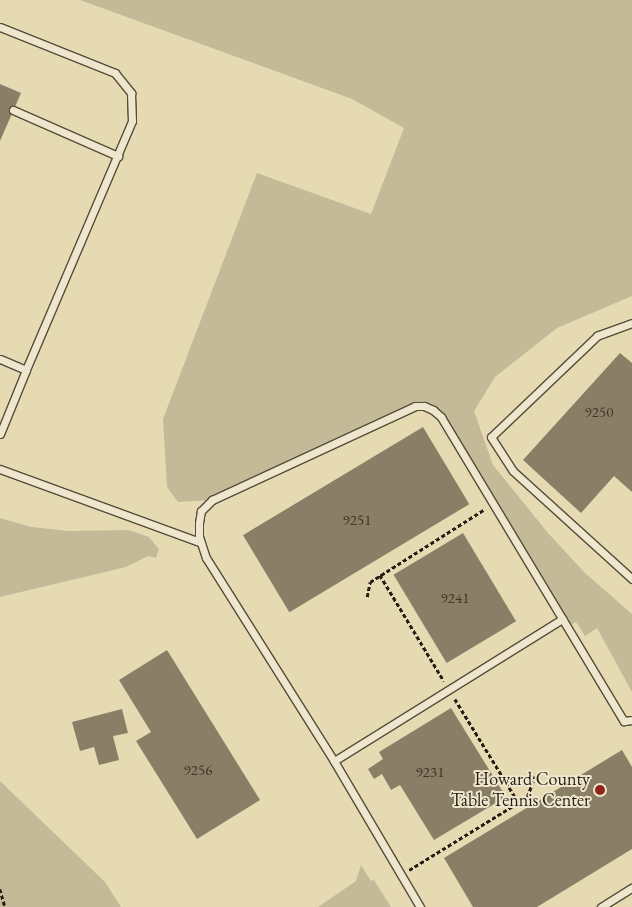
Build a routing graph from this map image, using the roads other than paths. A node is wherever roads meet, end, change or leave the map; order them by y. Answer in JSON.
{"nodes":[{"id":1,"x":0,"y":27,"type":"edge"},
{"id":2,"x":13,"y":110,"type":"dead end"},
{"id":3,"x":118,"y":156,"type":"junction"},
{"id":4,"x":632,"y":323,"type":"edge"},
{"id":5,"x":0,"y":359,"type":"edge"},
{"id":6,"x":26,"y":370,"type":"junction"},
{"id":7,"x":0,"y":434,"type":"edge"},
{"id":8,"x":0,"y":469,"type":"edge"},
{"id":9,"x":200,"y":542,"type":"junction"},
{"id":10,"x":632,"y":579,"type":"edge"},
{"id":11,"x":562,"y":620,"type":"junction"},
{"id":12,"x":632,"y":720,"type":"edge"},
{"id":13,"x":334,"y":761,"type":"junction"},
{"id":14,"x":632,"y":888,"type":"edge"},
{"id":15,"x":420,"y":907,"type":"edge"},
{"id":16,"x":601,"y":907,"type":"edge"}],
"edges":[{"from":1,"to":3,"type":"lane"},
{"from":2,"to":3,"type":"lane"},
{"from":3,"to":6,"type":"lane"},
{"from":4,"to":10,"type":"lane"},
{"from":5,"to":6,"type":"lane"},
{"from":6,"to":7,"type":"lane"},
{"from":8,"to":9,"type":"lane"},
{"from":9,"to":11,"type":"lane"},
{"from":9,"to":13,"type":"lane"},
{"from":11,"to":12,"type":"lane"},
{"from":11,"to":13,"type":"lane"},
{"from":13,"to":15,"type":"lane"},
{"from":14,"to":16,"type":"lane"}]}
